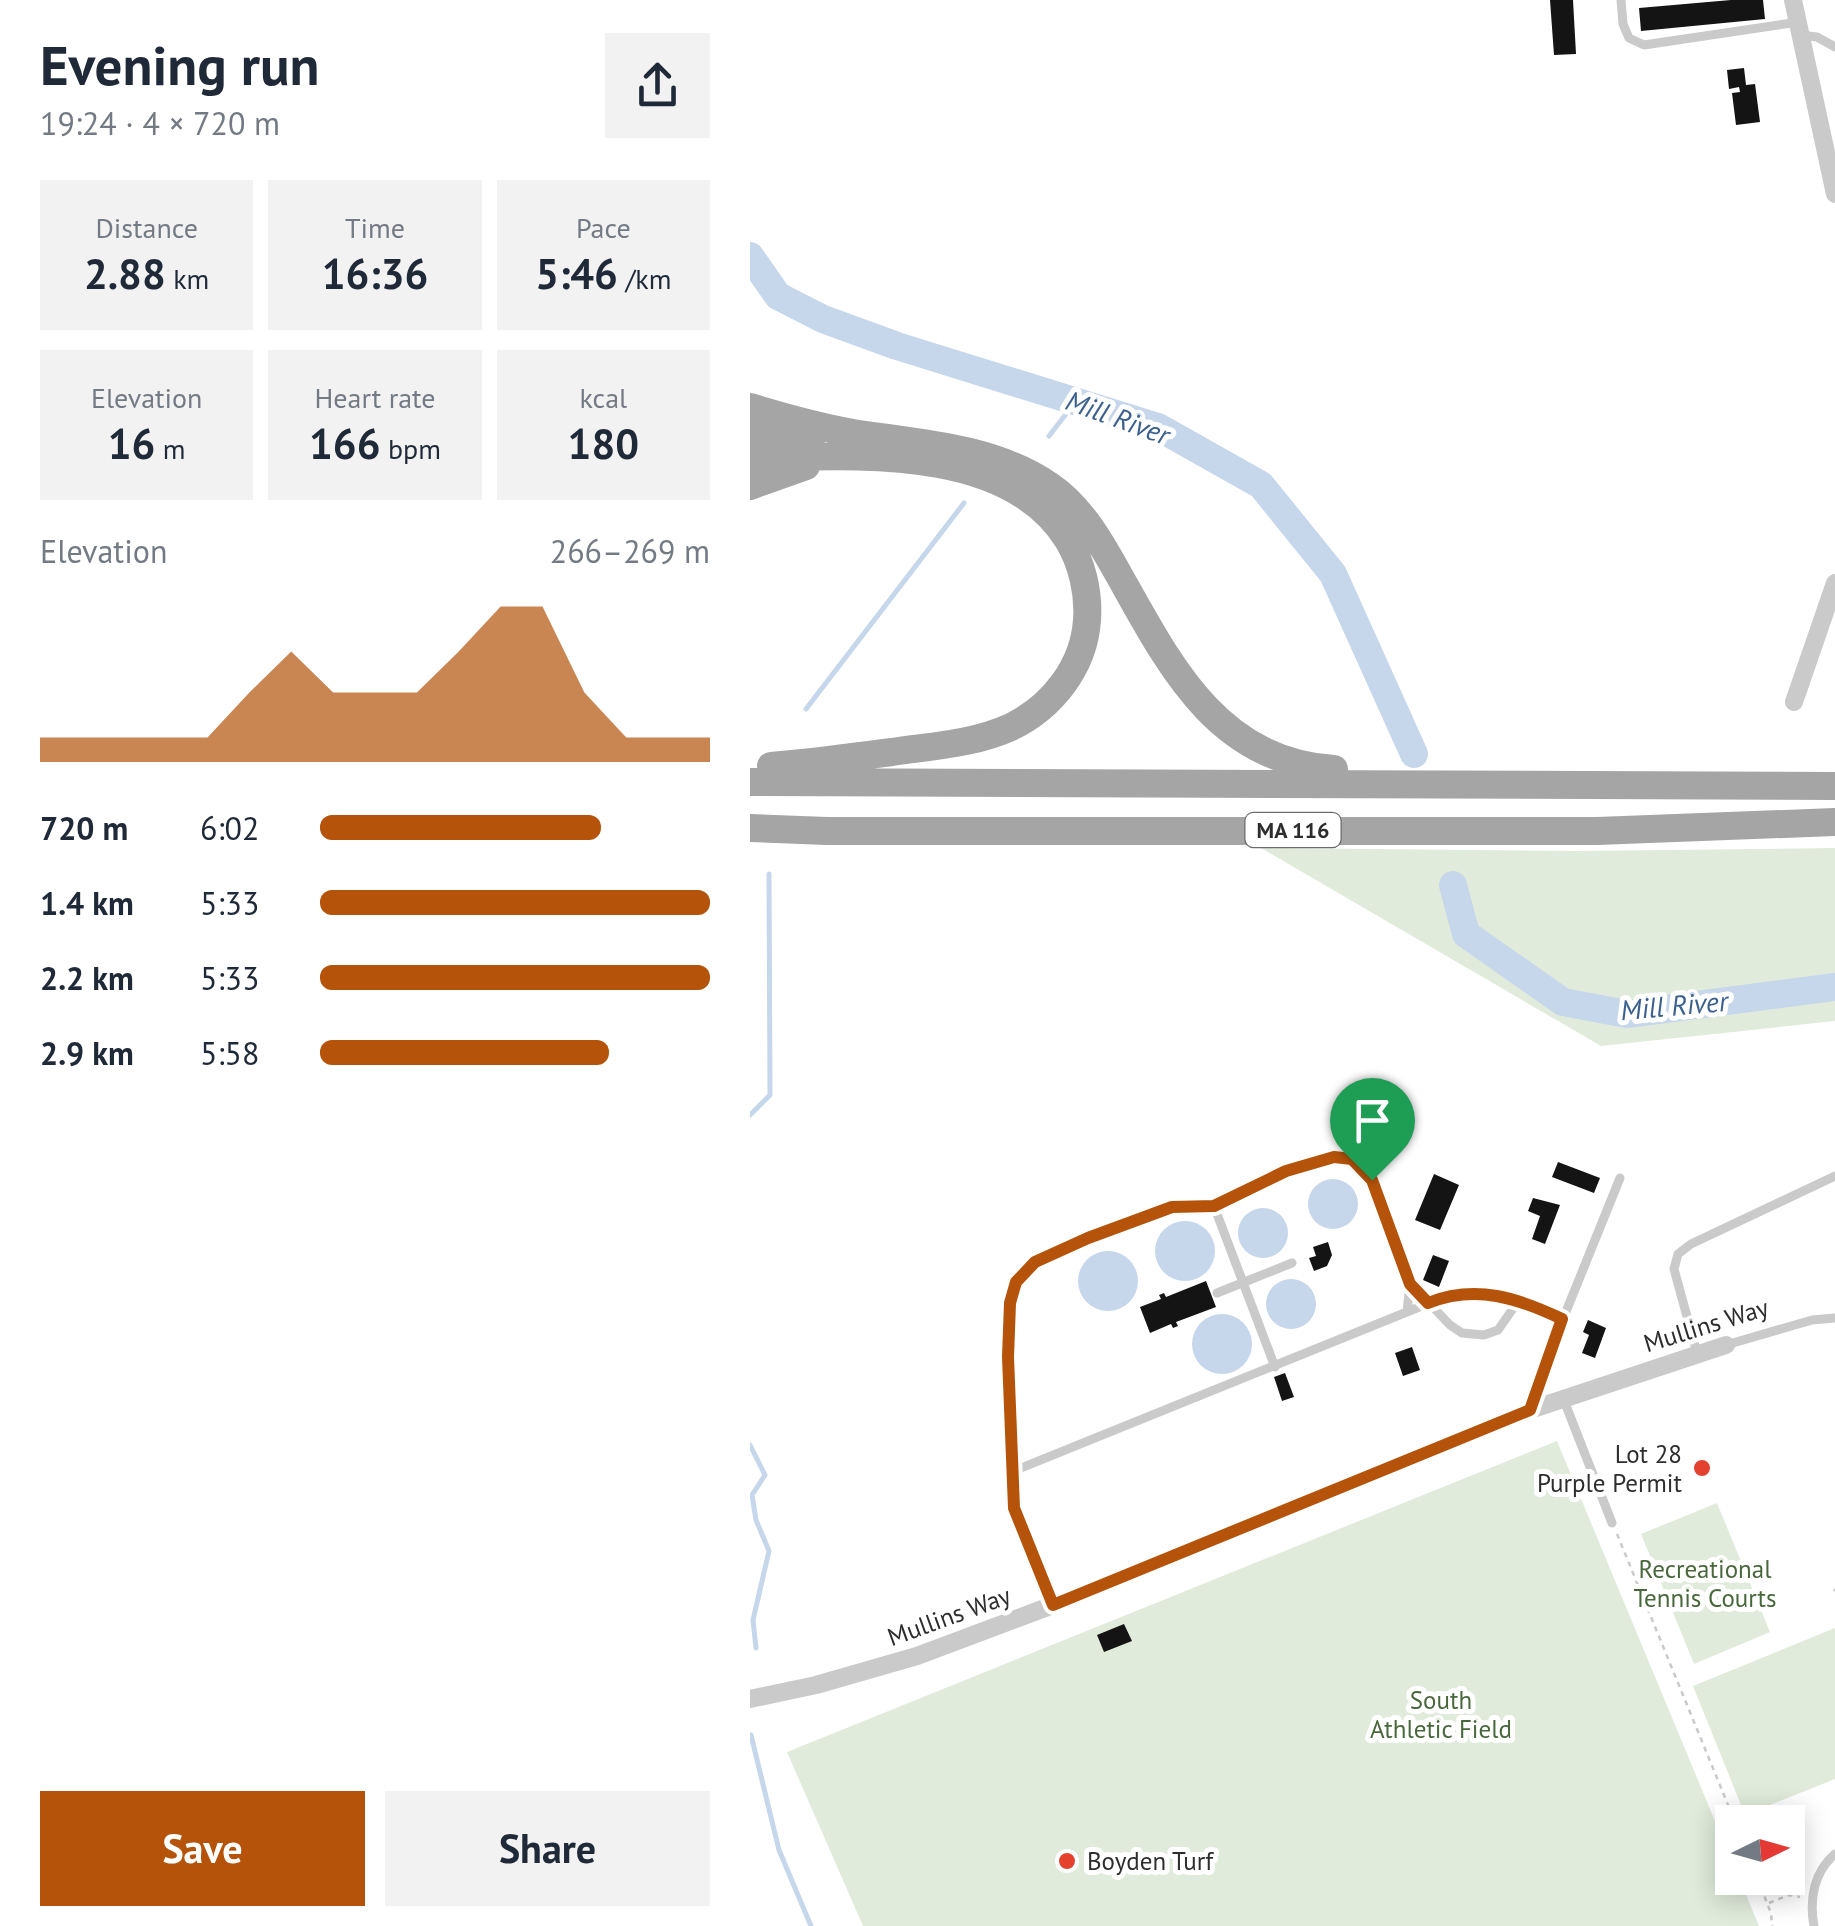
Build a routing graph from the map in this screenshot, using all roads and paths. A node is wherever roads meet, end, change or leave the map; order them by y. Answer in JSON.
{"nodes":[{"id":1,"x":1621,"y":0,"type":"edge"},
{"id":2,"x":1793,"y":0,"type":"edge"},
{"id":3,"x":1799,"y":29,"type":"junction"},
{"id":4,"x":1835,"y":48,"type":"edge"},
{"id":5,"x":1835,"y":194,"type":"edge"},
{"id":6,"x":750,"y":406,"type":"edge"},
{"id":7,"x":750,"y":434,"type":"edge"},
{"id":8,"x":853,"y":444,"type":"junction"},
{"id":9,"x":750,"y":458,"type":"edge"},
{"id":10,"x":750,"y":486,"type":"edge"},
{"id":11,"x":1835,"y":582,"type":"edge"},
{"id":12,"x":1794,"y":702,"type":"dead end"},
{"id":13,"x":750,"y":768,"type":"edge"},
{"id":14,"x":750,"y":782,"type":"edge"},
{"id":15,"x":1670,"y":785,"type":"junction"},
{"id":16,"x":1835,"y":786,"type":"edge"},
{"id":17,"x":1835,"y":822,"type":"edge"},
{"id":18,"x":750,"y":828,"type":"edge"},
{"id":19,"x":1835,"y":1176,"type":"edge"},
{"id":20,"x":1620,"y":1178,"type":"dead end"},
{"id":21,"x":1214,"y":1206,"type":"junction"},
{"id":22,"x":1292,"y":1263,"type":"dead end"},
{"id":23,"x":1243,"y":1282,"type":"junction"},
{"id":24,"x":1410,"y":1284,"type":"junction"},
{"id":25,"x":1217,"y":1292,"type":"dead end"},
{"id":26,"x":1519,"y":1300,"type":"junction"},
{"id":27,"x":1428,"y":1303,"type":"junction"},
{"id":28,"x":1407,"y":1312,"type":"junction"},
{"id":29,"x":1835,"y":1315,"type":"edge"},
{"id":30,"x":1562,"y":1319,"type":"junction"},
{"id":31,"x":1726,"y":1344,"type":"joint"},
{"id":32,"x":1697,"y":1354,"type":"junction"},
{"id":33,"x":1275,"y":1367,"type":"junction"},
{"id":34,"x":1563,"y":1398,"type":"junction"},
{"id":35,"x":1530,"y":1410,"type":"junction"},
{"id":36,"x":1011,"y":1472,"type":"junction"},
{"id":37,"x":1612,"y":1523,"type":"joint"},
{"id":38,"x":1053,"y":1605,"type":"junction"},
{"id":39,"x":750,"y":1698,"type":"edge"},
{"id":40,"x":1728,"y":1805,"type":"edge"},
{"id":41,"x":1835,"y":1854,"type":"edge"},
{"id":42,"x":1764,"y":1895,"type":"edge"},
{"id":43,"x":1812,"y":1900,"type":"junction"},
{"id":44,"x":1768,"y":1904,"type":"junction"},
{"id":45,"x":1772,"y":1926,"type":"edge"},
{"id":46,"x":1814,"y":1926,"type":"edge"}],
"edges":[{"from":1,"to":3,"type":"lane"},
{"from":2,"to":3,"type":"street"},
{"from":3,"to":4,"type":"lane"},
{"from":3,"to":5,"type":"street"},
{"from":6,"to":8,"type":"main road"},
{"from":7,"to":8,"type":"main road"},
{"from":8,"to":9,"type":"main road"},
{"from":8,"to":10,"type":"main road"},
{"from":8,"to":13,"type":"main road"},
{"from":8,"to":15,"type":"main road"},
{"from":11,"to":12,"type":"street"},
{"from":14,"to":15,"type":"main road","number":"MA 116"},
{"from":15,"to":16,"type":"main road","number":"MA 116"},
{"from":17,"to":18,"type":"main road","number":"MA 116"},
{"from":19,"to":32,"type":"lane"},
{"from":20,"to":30,"type":"lane"},
{"from":21,"to":23,"type":"lane"},
{"from":21,"to":24,"type":"lane"},
{"from":21,"to":36,"type":"lane"},
{"from":22,"to":23,"type":"lane"},
{"from":23,"to":25,"type":"lane"},
{"from":23,"to":33,"type":"lane"},
{"from":24,"to":27,"type":"lane"},
{"from":24,"to":28,"type":"lane"},
{"from":26,"to":27,"type":"lane"},
{"from":26,"to":27,"type":"lane"},
{"from":26,"to":30,"type":"lane"},
{"from":27,"to":28,"type":"lane"},
{"from":28,"to":33,"type":"lane"},
{"from":29,"to":31,"type":"lane","name":"Mullins Way"},
{"from":30,"to":35,"type":"lane"},
{"from":31,"to":32,"type":"street","name":"Mullins Way"},
{"from":32,"to":34,"type":"street","name":"Mullins Way"},
{"from":33,"to":36,"type":"lane"},
{"from":34,"to":35,"type":"street","name":"Mullins Way"},
{"from":34,"to":37,"type":"lane"},
{"from":35,"to":38,"type":"street","name":"Mullins Way"},
{"from":36,"to":38,"type":"lane"},
{"from":37,"to":40,"type":"path"},
{"from":38,"to":39,"type":"street","name":"Mullins Way"},
{"from":41,"to":43,"type":"lane"},
{"from":42,"to":44,"type":"path"},
{"from":43,"to":44,"type":"path"},
{"from":43,"to":46,"type":"lane"},
{"from":44,"to":45,"type":"path"}]}
